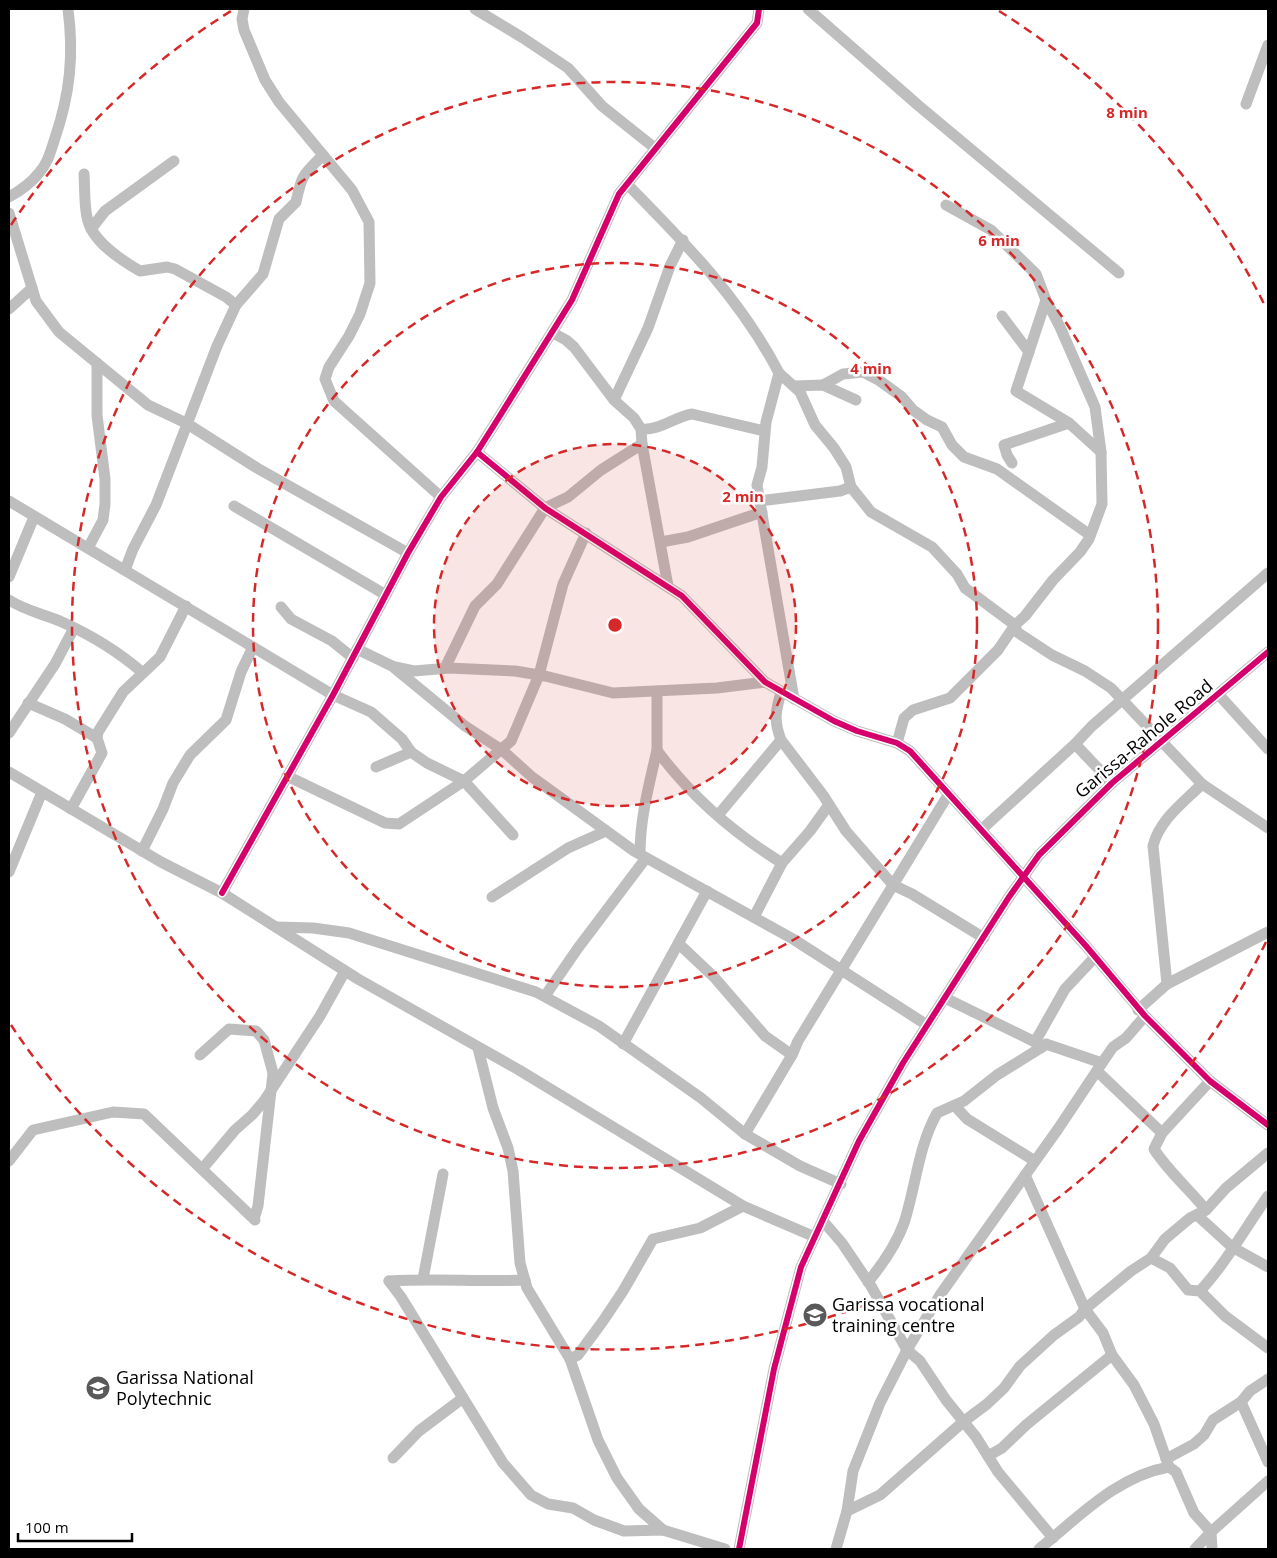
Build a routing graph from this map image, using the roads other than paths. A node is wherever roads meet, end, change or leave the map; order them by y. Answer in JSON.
{"nodes":[{"id":1,"x":68,"y":9,"type":"edge"},
{"id":2,"x":244,"y":9,"type":"edge"},
{"id":3,"x":475,"y":9,"type":"edge"},
{"id":4,"x":759,"y":9,"type":"edge"},
{"id":5,"x":808,"y":9,"type":"edge"},
{"id":6,"x":1268,"y":45,"type":"edge"},
{"id":7,"x":1246,"y":104,"type":"dead end"},
{"id":8,"x":656,"y":150,"type":"junction"},
{"id":9,"x":323,"y":155,"type":"junction"},
{"id":10,"x":174,"y":161,"type":"dead end"},
{"id":11,"x":84,"y":174,"type":"dead end"},
{"id":12,"x":628,"y":184,"type":"junction"},
{"id":13,"x":9,"y":197,"type":"edge"},
{"id":14,"x":946,"y":205,"type":"dead end"},
{"id":15,"x":9,"y":213,"type":"edge"},
{"id":16,"x":91,"y":229,"type":"junction"},
{"id":17,"x":683,"y":240,"type":"junction"},
{"id":18,"x":1119,"y":273,"type":"dead end"},
{"id":19,"x":32,"y":288,"type":"junction"},
{"id":20,"x":1046,"y":300,"type":"junction"},
{"id":21,"x":236,"y":305,"type":"junction"},
{"id":22,"x":9,"y":309,"type":"edge"},
{"id":23,"x":1002,"y":316,"type":"dead end"},
{"id":24,"x":553,"y":333,"type":"junction"},
{"id":25,"x":1029,"y":352,"type":"junction"},
{"id":26,"x":97,"y":364,"type":"junction"},
{"id":27,"x":779,"y":373,"type":"junction"},
{"id":28,"x":823,"y":384,"type":"junction"},
{"id":29,"x":794,"y":386,"type":"junction"},
{"id":30,"x":614,"y":400,"type":"junction"},
{"id":31,"x":856,"y":400,"type":"dead end"},
{"id":32,"x":186,"y":423,"type":"junction"},
{"id":33,"x":1069,"y":423,"type":"junction"},
{"id":34,"x":641,"y":429,"type":"junction"},
{"id":35,"x":764,"y":431,"type":"junction"},
{"id":36,"x":642,"y":444,"type":"junction"},
{"id":37,"x":477,"y":452,"type":"junction"},
{"id":38,"x":1101,"y":452,"type":"junction"},
{"id":39,"x":1012,"y":463,"type":"dead end"},
{"id":40,"x":851,"y":487,"type":"junction"},
{"id":41,"x":441,"y":497,"type":"junction"},
{"id":42,"x":9,"y":501,"type":"edge"},
{"id":43,"x":234,"y":506,"type":"dead end"},
{"id":44,"x":760,"y":506,"type":"junction"},
{"id":45,"x":545,"y":508,"type":"junction"},
{"id":46,"x":34,"y":516,"type":"junction"},
{"id":47,"x":586,"y":533,"type":"junction"},
{"id":48,"x":1090,"y":535,"type":"junction"},
{"id":49,"x":661,"y":542,"type":"junction"},
{"id":50,"x":88,"y":548,"type":"junction"},
{"id":51,"x":408,"y":553,"type":"junction"},
{"id":52,"x":125,"y":570,"type":"junction"},
{"id":53,"x":1268,"y":573,"type":"edge"},
{"id":54,"x":9,"y":578,"type":"edge"},
{"id":55,"x":668,"y":586,"type":"junction"},
{"id":56,"x":386,"y":595,"type":"junction"},
{"id":57,"x":9,"y":600,"type":"edge"},
{"id":58,"x":186,"y":606,"type":"junction"},
{"id":59,"x":281,"y":607,"type":"dead end"},
{"id":60,"x":1015,"y":625,"type":"junction"},
{"id":61,"x":74,"y":628,"type":"junction"},
{"id":62,"x":253,"y":647,"type":"junction"},
{"id":63,"x":1268,"y":652,"type":"edge"},
{"id":64,"x":355,"y":653,"type":"junction"},
{"id":65,"x":392,"y":666,"type":"junction"},
{"id":66,"x":445,"y":668,"type":"junction"},
{"id":67,"x":143,"y":673,"type":"junction"},
{"id":68,"x":539,"y":675,"type":"junction"},
{"id":69,"x":765,"y":682,"type":"junction"},
{"id":70,"x":657,"y":692,"type":"junction"},
{"id":71,"x":781,"y":693,"type":"junction"},
{"id":72,"x":333,"y":695,"type":"junction"},
{"id":73,"x":1219,"y":695,"type":"junction"},
{"id":74,"x":794,"y":699,"type":"junction"},
{"id":75,"x":1122,"y":701,"type":"junction"},
{"id":76,"x":28,"y":703,"type":"junction"},
{"id":77,"x":9,"y":733,"type":"edge"},
{"id":78,"x":97,"y":738,"type":"junction"},
{"id":79,"x":781,"y":740,"type":"junction"},
{"id":80,"x":897,"y":743,"type":"junction"},
{"id":81,"x":1161,"y":743,"type":"junction"},
{"id":82,"x":1075,"y":744,"type":"junction"},
{"id":83,"x":502,"y":750,"type":"junction"},
{"id":84,"x":657,"y":750,"type":"junction"},
{"id":85,"x":1268,"y":750,"type":"edge"},
{"id":86,"x":411,"y":752,"type":"junction"},
{"id":87,"x":376,"y":767,"type":"dead end"},
{"id":88,"x":9,"y":772,"type":"edge"},
{"id":89,"x":287,"y":776,"type":"junction"},
{"id":90,"x":464,"y":781,"type":"junction"},
{"id":91,"x":1112,"y":783,"type":"junction"},
{"id":92,"x":1202,"y":784,"type":"junction"},
{"id":93,"x":42,"y":792,"type":"junction"},
{"id":94,"x":948,"y":795,"type":"junction"},
{"id":95,"x":828,"y":806,"type":"junction"},
{"id":96,"x":71,"y":809,"type":"junction"},
{"id":97,"x":719,"y":814,"type":"junction"},
{"id":98,"x":1268,"y":828,"type":"edge"},
{"id":99,"x":981,"y":830,"type":"junction"},
{"id":100,"x":606,"y":831,"type":"junction"},
{"id":101,"x":513,"y":835,"type":"dead end"},
{"id":102,"x":142,"y":852,"type":"junction"},
{"id":103,"x":643,"y":856,"type":"junction"},
{"id":104,"x":782,"y":863,"type":"junction"},
{"id":105,"x":9,"y":872,"type":"edge"},
{"id":106,"x":1023,"y":876,"type":"junction"},
{"id":107,"x":893,"y":885,"type":"junction"},
{"id":108,"x":707,"y":891,"type":"junction"},
{"id":109,"x":222,"y":893,"type":"junction"},
{"id":110,"x":492,"y":897,"type":"dead end"},
{"id":111,"x":754,"y":917,"type":"junction"},
{"id":112,"x":274,"y":927,"type":"junction"},
{"id":113,"x":1268,"y":932,"type":"edge"},
{"id":114,"x":984,"y":938,"type":"junction"},
{"id":115,"x":679,"y":944,"type":"junction"},
{"id":116,"x":1095,"y":957,"type":"junction"},
{"id":117,"x":345,"y":971,"type":"junction"},
{"id":118,"x":842,"y":972,"type":"junction"},
{"id":119,"x":1167,"y":984,"type":"junction"},
{"id":120,"x":545,"y":996,"type":"junction"},
{"id":121,"x":944,"y":998,"type":"junction"},
{"id":122,"x":1142,"y":1013,"type":"junction"},
{"id":123,"x":927,"y":1025,"type":"junction"},
{"id":124,"x":623,"y":1044,"type":"junction"},
{"id":125,"x":1038,"y":1045,"type":"junction"},
{"id":126,"x":478,"y":1048,"type":"junction"},
{"id":127,"x":200,"y":1055,"type":"dead end"},
{"id":128,"x":792,"y":1055,"type":"junction"},
{"id":129,"x":1099,"y":1067,"type":"junction"},
{"id":130,"x":1210,"y":1081,"type":"junction"},
{"id":131,"x":270,"y":1092,"type":"junction"},
{"id":132,"x":955,"y":1106,"type":"junction"},
{"id":133,"x":1268,"y":1125,"type":"edge"},
{"id":134,"x":1162,"y":1133,"type":"junction"},
{"id":135,"x":745,"y":1134,"type":"junction"},
{"id":136,"x":1268,"y":1153,"type":"edge"},
{"id":137,"x":9,"y":1161,"type":"edge"},
{"id":138,"x":1036,"y":1161,"type":"junction"},
{"id":139,"x":203,"y":1168,"type":"junction"},
{"id":140,"x":442,"y":1174,"type":"dead end"},
{"id":141,"x":1025,"y":1175,"type":"junction"},
{"id":142,"x":840,"y":1184,"type":"junction"},
{"id":143,"x":1268,"y":1196,"type":"edge"},
{"id":144,"x":743,"y":1206,"type":"junction"},
{"id":145,"x":1202,"y":1213,"type":"junction"},
{"id":146,"x":823,"y":1221,"type":"junction"},
{"id":147,"x":814,"y":1237,"type":"junction"},
{"id":148,"x":1232,"y":1247,"type":"junction"},
{"id":149,"x":1151,"y":1258,"type":"junction"},
{"id":150,"x":1268,"y":1267,"type":"edge"},
{"id":151,"x":423,"y":1279,"type":"junction"},
{"id":152,"x":525,"y":1280,"type":"junction"},
{"id":153,"x":868,"y":1282,"type":"junction"},
{"id":154,"x":1200,"y":1291,"type":"junction"},
{"id":155,"x":1085,"y":1309,"type":"junction"},
{"id":156,"x":1268,"y":1348,"type":"edge"},
{"id":157,"x":907,"y":1350,"type":"junction"},
{"id":158,"x":1112,"y":1355,"type":"junction"},
{"id":159,"x":570,"y":1359,"type":"junction"},
{"id":160,"x":1268,"y":1379,"type":"edge"},
{"id":161,"x":463,"y":1398,"type":"junction"},
{"id":162,"x":1241,"y":1402,"type":"junction"},
{"id":163,"x":963,"y":1422,"type":"junction"},
{"id":164,"x":988,"y":1456,"type":"junction"},
{"id":165,"x":393,"y":1458,"type":"dead end"},
{"id":166,"x":1268,"y":1462,"type":"edge"},
{"id":167,"x":1168,"y":1463,"type":"junction"},
{"id":168,"x":1268,"y":1481,"type":"edge"},
{"id":169,"x":847,"y":1510,"type":"junction"},
{"id":170,"x":663,"y":1530,"type":"junction"},
{"id":171,"x":1211,"y":1532,"type":"junction"},
{"id":172,"x":1053,"y":1538,"type":"junction"},
{"id":173,"x":725,"y":1549,"type":"edge"},
{"id":174,"x":739,"y":1549,"type":"edge"},
{"id":175,"x":836,"y":1549,"type":"edge"},
{"id":176,"x":1039,"y":1549,"type":"edge"},
{"id":177,"x":1195,"y":1549,"type":"edge"},
{"id":178,"x":1212,"y":1549,"type":"edge"}],
"edges":[{"from":1,"to":13,"type":"street"},
{"from":2,"to":9,"type":"street"},
{"from":3,"to":8,"type":"street"},
{"from":4,"to":8,"type":"street"},
{"from":5,"to":18,"type":"street"},
{"from":6,"to":7,"type":"street"},
{"from":8,"to":12,"type":"street"},
{"from":9,"to":21,"type":"street"},
{"from":9,"to":41,"type":"street"},
{"from":10,"to":16,"type":"street"},
{"from":11,"to":16,"type":"street"},
{"from":12,"to":17,"type":"street"},
{"from":12,"to":24,"type":"street"},
{"from":14,"to":20,"type":"street"},
{"from":15,"to":19,"type":"street"},
{"from":16,"to":21,"type":"street"},
{"from":17,"to":27,"type":"street"},
{"from":17,"to":30,"type":"street"},
{"from":19,"to":22,"type":"street"},
{"from":19,"to":26,"type":"street"},
{"from":20,"to":25,"type":"street"},
{"from":20,"to":38,"type":"street"},
{"from":21,"to":32,"type":"street"},
{"from":23,"to":25,"type":"street"},
{"from":24,"to":30,"type":"street"},
{"from":24,"to":37,"type":"street"},
{"from":25,"to":33,"type":"street"},
{"from":26,"to":32,"type":"street"},
{"from":26,"to":50,"type":"street"},
{"from":27,"to":29,"type":"street"},
{"from":27,"to":35,"type":"street"},
{"from":28,"to":29,"type":"street"},
{"from":28,"to":31,"type":"street"},
{"from":28,"to":48,"type":"street"},
{"from":29,"to":40,"type":"street"},
{"from":30,"to":34,"type":"street"},
{"from":32,"to":51,"type":"street"},
{"from":32,"to":52,"type":"street"},
{"from":33,"to":38,"type":"street"},
{"from":33,"to":39,"type":"street"},
{"from":34,"to":35,"type":"street"},
{"from":34,"to":36,"type":"street"},
{"from":35,"to":44,"type":"street"},
{"from":36,"to":45,"type":"street"},
{"from":36,"to":49,"type":"street"},
{"from":37,"to":41,"type":"street"},
{"from":37,"to":45,"type":"street"},
{"from":38,"to":48,"type":"street"},
{"from":40,"to":44,"type":"street"},
{"from":40,"to":60,"type":"street"},
{"from":41,"to":51,"type":"street"},
{"from":42,"to":46,"type":"street"},
{"from":43,"to":56,"type":"street"},
{"from":44,"to":49,"type":"street"},
{"from":44,"to":74,"type":"street"},
{"from":45,"to":47,"type":"street"},
{"from":45,"to":66,"type":"street"},
{"from":46,"to":50,"type":"street"},
{"from":46,"to":54,"type":"street"},
{"from":47,"to":55,"type":"street"},
{"from":47,"to":68,"type":"street"},
{"from":48,"to":60,"type":"street"},
{"from":49,"to":55,"type":"street"},
{"from":50,"to":52,"type":"street"},
{"from":51,"to":56,"type":"street"},
{"from":52,"to":58,"type":"street"},
{"from":53,"to":75,"type":"street"},
{"from":55,"to":69,"type":"street"},
{"from":56,"to":64,"type":"street"},
{"from":57,"to":61,"type":"street"},
{"from":58,"to":62,"type":"street"},
{"from":58,"to":67,"type":"street"},
{"from":59,"to":64,"type":"street"},
{"from":60,"to":75,"type":"street"},
{"from":60,"to":80,"type":"street"},
{"from":61,"to":67,"type":"street"},
{"from":61,"to":76,"type":"street"},
{"from":62,"to":72,"type":"street"},
{"from":62,"to":102,"type":"street"},
{"from":63,"to":73,"type":"street","name":"Garissa-Rahole Road"},
{"from":64,"to":65,"type":"street"},
{"from":64,"to":72,"type":"street"},
{"from":65,"to":66,"type":"street"},
{"from":65,"to":83,"type":"street"},
{"from":66,"to":68,"type":"street"},
{"from":67,"to":78,"type":"street"},
{"from":68,"to":70,"type":"street"},
{"from":68,"to":83,"type":"street"},
{"from":69,"to":70,"type":"street"},
{"from":69,"to":71,"type":"street"},
{"from":70,"to":84,"type":"street"},
{"from":71,"to":74,"type":"street"},
{"from":71,"to":79,"type":"street"},
{"from":72,"to":86,"type":"street"},
{"from":72,"to":89,"type":"street"},
{"from":73,"to":81,"type":"street","name":"Garissa-Rahole Road"},
{"from":73,"to":85,"type":"street"},
{"from":74,"to":80,"type":"street"},
{"from":75,"to":81,"type":"street"},
{"from":75,"to":82,"type":"street"},
{"from":76,"to":77,"type":"street"},
{"from":76,"to":78,"type":"street"},
{"from":78,"to":96,"type":"street"},
{"from":79,"to":95,"type":"street"},
{"from":79,"to":97,"type":"street"},
{"from":80,"to":94,"type":"street"},
{"from":81,"to":91,"type":"street","name":"Garissa-Rahole Road"},
{"from":81,"to":92,"type":"street"},
{"from":82,"to":91,"type":"street"},
{"from":82,"to":99,"type":"street"},
{"from":83,"to":90,"type":"street"},
{"from":83,"to":100,"type":"street"},
{"from":84,"to":97,"type":"street"},
{"from":84,"to":103,"type":"street"},
{"from":86,"to":87,"type":"street"},
{"from":86,"to":90,"type":"street"},
{"from":88,"to":93,"type":"street"},
{"from":89,"to":90,"type":"street"},
{"from":89,"to":109,"type":"street"},
{"from":90,"to":101,"type":"street"},
{"from":91,"to":106,"type":"street","name":"Garissa-Rahole Road"},
{"from":92,"to":98,"type":"street"},
{"from":92,"to":119,"type":"street"},
{"from":93,"to":96,"type":"street"},
{"from":93,"to":105,"type":"street"},
{"from":94,"to":99,"type":"street"},
{"from":94,"to":107,"type":"street"},
{"from":95,"to":104,"type":"street"},
{"from":95,"to":107,"type":"street"},
{"from":96,"to":102,"type":"street"},
{"from":97,"to":104,"type":"street"},
{"from":99,"to":106,"type":"street"},
{"from":100,"to":103,"type":"street"},
{"from":100,"to":110,"type":"street"},
{"from":102,"to":109,"type":"street"},
{"from":103,"to":108,"type":"street"},
{"from":103,"to":120,"type":"street"},
{"from":104,"to":111,"type":"street"},
{"from":106,"to":114,"type":"street","name":"Garissa-Rahole Road"},
{"from":106,"to":116,"type":"street"},
{"from":107,"to":114,"type":"street"},
{"from":107,"to":118,"type":"street"},
{"from":108,"to":111,"type":"street"},
{"from":108,"to":115,"type":"street"},
{"from":109,"to":112,"type":"street"},
{"from":111,"to":118,"type":"street"},
{"from":112,"to":117,"type":"street"},
{"from":112,"to":120,"type":"street"},
{"from":113,"to":119,"type":"street"},
{"from":114,"to":121,"type":"street","name":"Garissa-Rahole Road"},
{"from":115,"to":124,"type":"street"},
{"from":115,"to":128,"type":"street"},
{"from":116,"to":122,"type":"street"},
{"from":116,"to":125,"type":"street"},
{"from":117,"to":126,"type":"street"},
{"from":117,"to":131,"type":"street"},
{"from":118,"to":123,"type":"street"},
{"from":118,"to":128,"type":"street"},
{"from":119,"to":122,"type":"street"},
{"from":120,"to":124,"type":"street"},
{"from":121,"to":123,"type":"street","name":"Garissa-Rahole Road"},
{"from":121,"to":125,"type":"street"},
{"from":122,"to":129,"type":"street"},
{"from":122,"to":130,"type":"street"},
{"from":123,"to":142,"type":"street","name":"Garissa-Rahole Road"},
{"from":124,"to":135,"type":"street"},
{"from":125,"to":129,"type":"street"},
{"from":125,"to":132,"type":"street"},
{"from":126,"to":144,"type":"street"},
{"from":126,"to":152,"type":"street"},
{"from":127,"to":131,"type":"street"},
{"from":128,"to":135,"type":"street"},
{"from":129,"to":134,"type":"street"},
{"from":129,"to":138,"type":"street"},
{"from":130,"to":133,"type":"street"},
{"from":130,"to":134,"type":"street"},
{"from":131,"to":139,"type":"street"},
{"from":131,"to":139,"type":"street"},
{"from":132,"to":138,"type":"street"},
{"from":132,"to":153,"type":"street"},
{"from":134,"to":145,"type":"street"},
{"from":135,"to":142,"type":"street"},
{"from":136,"to":145,"type":"street"},
{"from":137,"to":139,"type":"street"},
{"from":138,"to":141,"type":"street"},
{"from":140,"to":151,"type":"street"},
{"from":141,"to":155,"type":"street"},
{"from":141,"to":157,"type":"street"},
{"from":142,"to":146,"type":"street","name":"Garissa-Rahole Road"},
{"from":143,"to":148,"type":"street"},
{"from":144,"to":147,"type":"street"},
{"from":144,"to":159,"type":"street"},
{"from":145,"to":148,"type":"street"},
{"from":145,"to":149,"type":"street"},
{"from":146,"to":147,"type":"street","name":"Garissa-Rahole Road"},
{"from":146,"to":153,"type":"street"},
{"from":147,"to":174,"type":"street","name":"Garissa-Rahole Road"},
{"from":148,"to":150,"type":"street"},
{"from":148,"to":154,"type":"street"},
{"from":149,"to":154,"type":"street"},
{"from":149,"to":155,"type":"street"},
{"from":151,"to":152,"type":"street"},
{"from":151,"to":161,"type":"street"},
{"from":152,"to":159,"type":"street"},
{"from":153,"to":157,"type":"street"},
{"from":154,"to":156,"type":"street"},
{"from":155,"to":158,"type":"street"},
{"from":155,"to":163,"type":"street"},
{"from":157,"to":163,"type":"street"},
{"from":157,"to":169,"type":"street"},
{"from":158,"to":164,"type":"street"},
{"from":158,"to":167,"type":"street"},
{"from":159,"to":170,"type":"street"},
{"from":160,"to":162,"type":"street"},
{"from":161,"to":165,"type":"street"},
{"from":161,"to":170,"type":"street"},
{"from":162,"to":166,"type":"street"},
{"from":162,"to":167,"type":"street"},
{"from":163,"to":164,"type":"street"},
{"from":163,"to":169,"type":"street"},
{"from":164,"to":172,"type":"street"},
{"from":167,"to":171,"type":"street"},
{"from":167,"to":172,"type":"street"},
{"from":168,"to":171,"type":"street"},
{"from":169,"to":175,"type":"street"},
{"from":170,"to":173,"type":"street"},
{"from":171,"to":177,"type":"street"},
{"from":171,"to":178,"type":"street"},
{"from":172,"to":176,"type":"street"}]}
